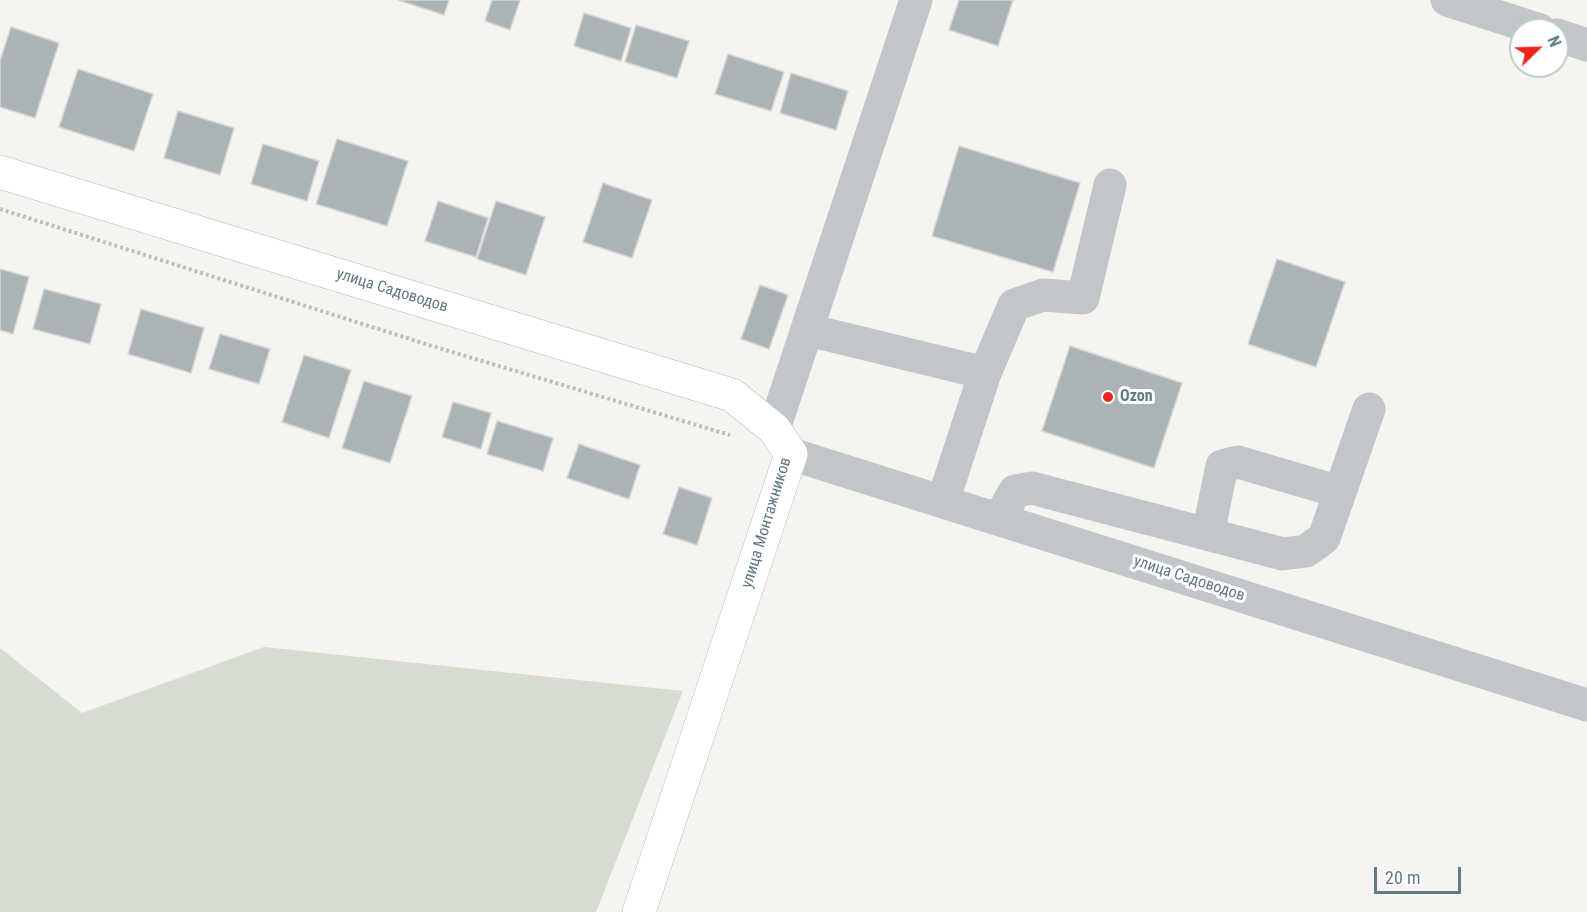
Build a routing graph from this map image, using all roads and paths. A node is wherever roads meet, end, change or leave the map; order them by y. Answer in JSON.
{"nodes":[{"id":1,"x":916,"y":0,"type":"edge"},
{"id":2,"x":1447,"y":0,"type":"edge"},
{"id":3,"x":1509,"y":20,"type":"edge"},
{"id":4,"x":1569,"y":39,"type":"edge"},
{"id":5,"x":1587,"y":45,"type":"edge"},
{"id":6,"x":0,"y":172,"type":"edge"},
{"id":7,"x":1110,"y":185,"type":"dead end"},
{"id":8,"x":0,"y":210,"type":"edge"},
{"id":9,"x":807,"y":330,"type":"junction"},
{"id":10,"x":986,"y":373,"type":"junction"},
{"id":11,"x":1369,"y":410,"type":"dead end"},
{"id":12,"x":735,"y":437,"type":"dead end"},
{"id":13,"x":783,"y":441,"type":"junction"},
{"id":14,"x":1340,"y":492,"type":"junction"},
{"id":15,"x":943,"y":501,"type":"junction"},
{"id":16,"x":999,"y":519,"type":"junction"},
{"id":17,"x":1208,"y":534,"type":"junction"},
{"id":18,"x":1587,"y":705,"type":"edge"},
{"id":19,"x":639,"y":912,"type":"edge"}],
"edges":[{"from":1,"to":9,"type":"street","name":"улица Монтажников"},
{"from":2,"to":3,"type":"street"},
{"from":4,"to":5,"type":"street"},
{"from":6,"to":13,"type":"main road","name":"улица Садоводов"},
{"from":7,"to":10,"type":"street"},
{"from":8,"to":12,"type":"path"},
{"from":9,"to":10,"type":"street"},
{"from":9,"to":13,"type":"street","name":"улица Монтажников"},
{"from":10,"to":15,"type":"street"},
{"from":11,"to":14,"type":"street"},
{"from":13,"to":15,"type":"street","name":"улица Садоводов"},
{"from":13,"to":19,"type":"main road","name":"улица Монтажников"},
{"from":14,"to":17,"type":"street"},
{"from":14,"to":17,"type":"street"},
{"from":15,"to":16,"type":"street","name":"улица Садоводов"},
{"from":16,"to":17,"type":"street"},
{"from":16,"to":18,"type":"street","name":"улица Садоводов"}]}
